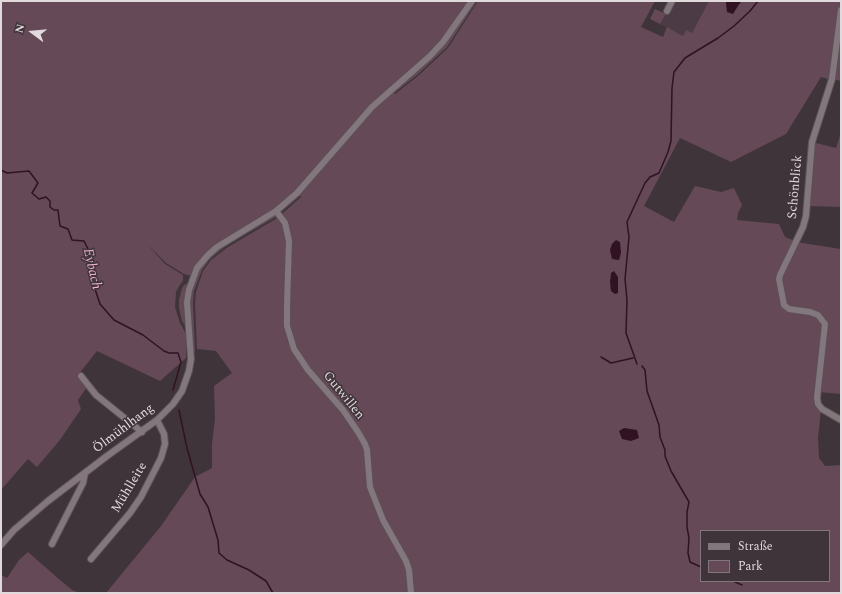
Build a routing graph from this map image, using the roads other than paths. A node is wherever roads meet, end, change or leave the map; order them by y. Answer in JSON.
{"nodes":[{"id":1,"x":472,"y":1,"type":"edge"},
{"id":2,"x":672,"y":1,"type":"edge"},
{"id":3,"x":667,"y":10,"type":"dead end"},
{"id":4,"x":841,"y":10,"type":"edge"},
{"id":5,"x":276,"y":211,"type":"junction"},
{"id":6,"x":81,"y":376,"type":"dead end"},
{"id":7,"x":157,"y":420,"type":"junction"},
{"id":8,"x":841,"y":420,"type":"edge"},
{"id":9,"x":142,"y":432,"type":"junction"},
{"id":10,"x":85,"y":473,"type":"junction"},
{"id":11,"x":1,"y":544,"type":"edge"},
{"id":12,"x":52,"y":544,"type":"dead end"},
{"id":13,"x":91,"y":559,"type":"dead end"},
{"id":14,"x":411,"y":593,"type":"edge"}],
"edges":[{"from":1,"to":5,"type":"street","name":"Ölmühlhang"},
{"from":2,"to":3,"type":"street"},
{"from":4,"to":8,"type":"street","name":"Schönblick"},
{"from":5,"to":7,"type":"street","name":"Ölmühlhang"},
{"from":5,"to":14,"type":"street","name":"Gutwillen"},
{"from":6,"to":9,"type":"street"},
{"from":7,"to":9,"type":"street","name":"Ölmühlhang"},
{"from":7,"to":13,"type":"street","name":"Mühlleite"},
{"from":9,"to":10,"type":"street","name":"Ölmühlhang"},
{"from":10,"to":11,"type":"street","name":"Ölmühlhang"},
{"from":10,"to":12,"type":"street"}]}
